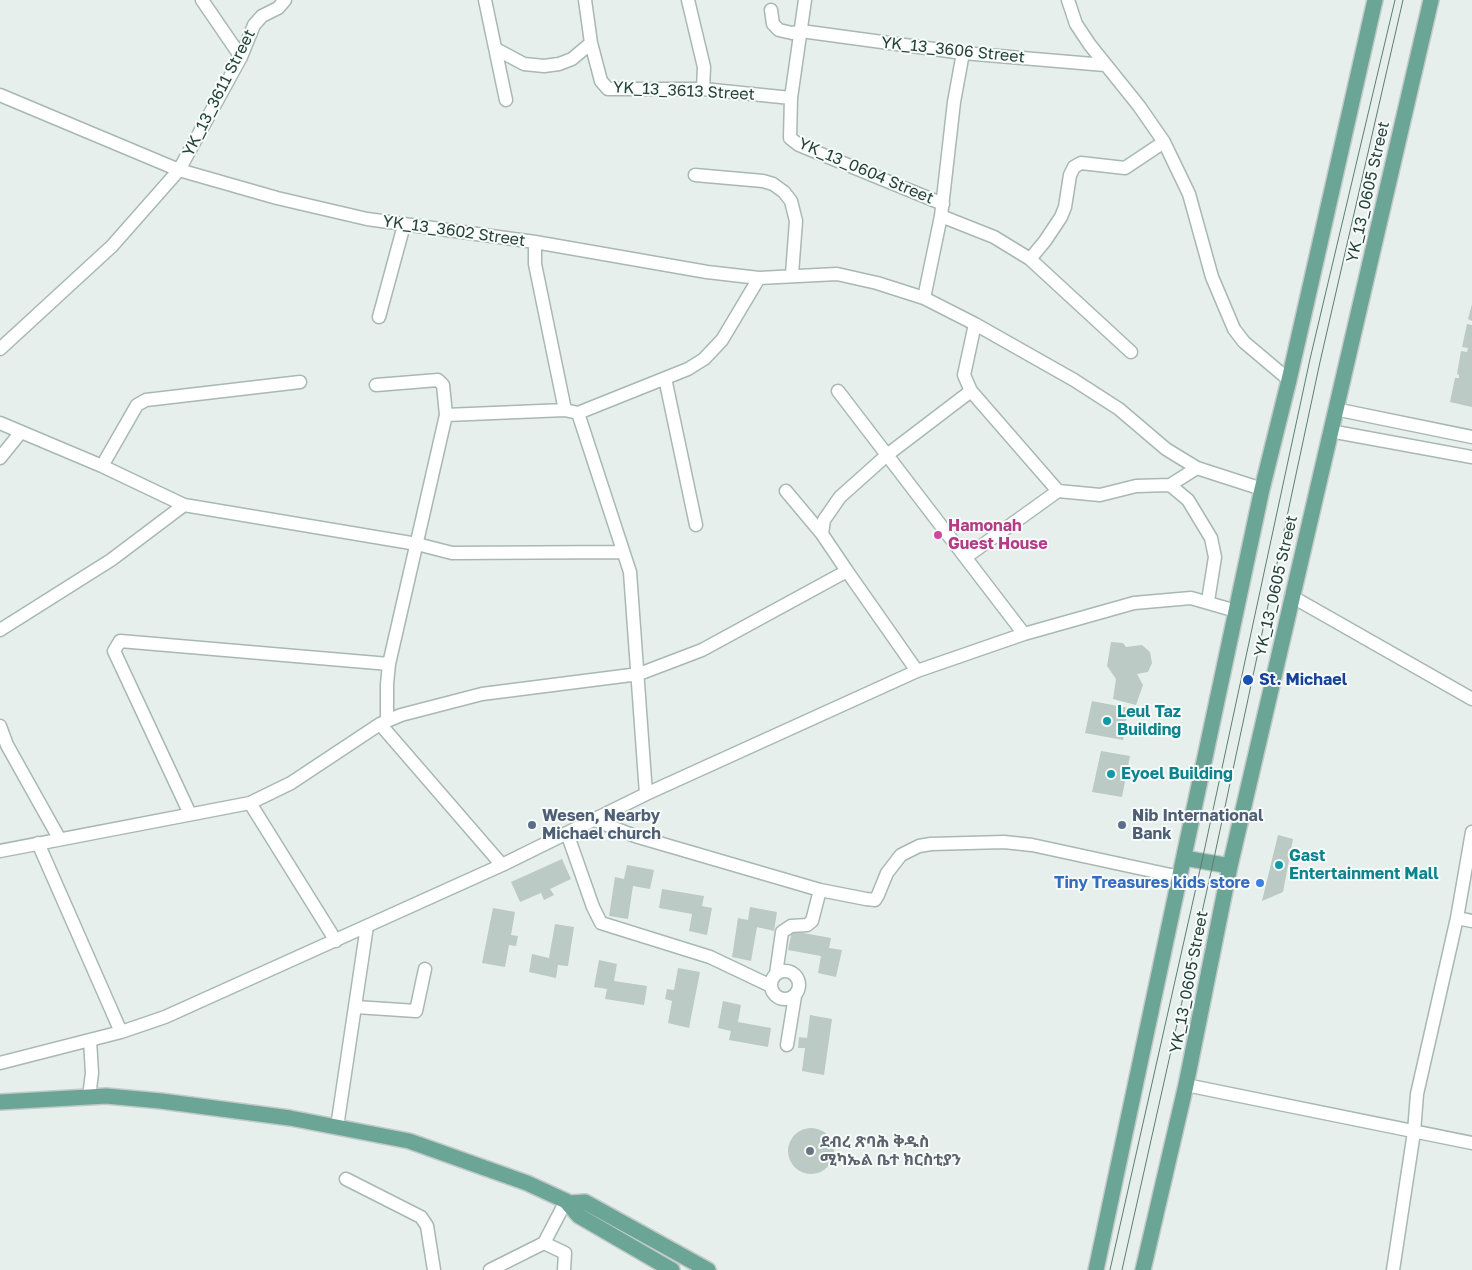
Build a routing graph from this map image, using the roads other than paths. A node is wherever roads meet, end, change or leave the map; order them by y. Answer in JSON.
{"nodes":[{"id":1,"x":202,"y":0,"type":"edge"},
{"id":2,"x":285,"y":0,"type":"edge"},
{"id":3,"x":485,"y":0,"type":"edge"},
{"id":4,"x":585,"y":0,"type":"edge"},
{"id":5,"x":688,"y":0,"type":"edge"},
{"id":6,"x":805,"y":0,"type":"edge"},
{"id":7,"x":1068,"y":0,"type":"edge"},
{"id":8,"x":1375,"y":0,"type":"edge"},
{"id":9,"x":1431,"y":0,"type":"edge"},
{"id":10,"x":771,"y":10,"type":"dead end"},
{"id":11,"x":801,"y":31,"type":"junction"},
{"id":12,"x":591,"y":43,"type":"junction"},
{"id":13,"x":496,"y":49,"type":"junction"},
{"id":14,"x":963,"y":53,"type":"junction"},
{"id":15,"x":241,"y":57,"type":"junction"},
{"id":16,"x":1105,"y":64,"type":"junction"},
{"id":17,"x":703,"y":89,"type":"junction"},
{"id":18,"x":0,"y":95,"type":"edge"},
{"id":19,"x":792,"y":98,"type":"junction"},
{"id":20,"x":506,"y":100,"type":"dead end"},
{"id":21,"x":1164,"y":142,"type":"junction"},
{"id":22,"x":179,"y":170,"type":"junction"},
{"id":23,"x":694,"y":175,"type":"dead end"},
{"id":24,"x":941,"y":215,"type":"junction"},
{"id":25,"x":404,"y":225,"type":"junction"},
{"id":26,"x":535,"y":242,"type":"junction"},
{"id":27,"x":1030,"y":259,"type":"junction"},
{"id":28,"x":792,"y":274,"type":"junction"},
{"id":29,"x":759,"y":278,"type":"junction"},
{"id":30,"x":924,"y":298,"type":"junction"},
{"id":31,"x":378,"y":317,"type":"dead end"},
{"id":32,"x":975,"y":324,"type":"junction"},
{"id":33,"x":0,"y":349,"type":"edge"},
{"id":34,"x":1130,"y":352,"type":"dead end"},
{"id":35,"x":664,"y":378,"type":"junction"},
{"id":36,"x":1289,"y":380,"type":"junction"},
{"id":37,"x":300,"y":382,"type":"dead end"},
{"id":38,"x":376,"y":385,"type":"dead end"},
{"id":39,"x":838,"y":391,"type":"dead end"},
{"id":40,"x":971,"y":391,"type":"junction"},
{"id":41,"x":1335,"y":409,"type":"junction"},
{"id":42,"x":565,"y":410,"type":"junction"},
{"id":43,"x":578,"y":413,"type":"junction"},
{"id":44,"x":446,"y":415,"type":"junction"},
{"id":45,"x":0,"y":423,"type":"edge"},
{"id":46,"x":1330,"y":431,"type":"junction"},
{"id":47,"x":21,"y":432,"type":"junction"},
{"id":48,"x":1472,"y":437,"type":"edge"},
{"id":49,"x":888,"y":455,"type":"junction"},
{"id":50,"x":1472,"y":457,"type":"edge"},
{"id":51,"x":0,"y":458,"type":"edge"},
{"id":52,"x":102,"y":466,"type":"junction"},
{"id":53,"x":1197,"y":468,"type":"junction"},
{"id":54,"x":1170,"y":485,"type":"junction"},
{"id":55,"x":1262,"y":489,"type":"junction"},
{"id":56,"x":786,"y":491,"type":"dead end"},
{"id":57,"x":1058,"y":492,"type":"junction"},
{"id":58,"x":184,"y":505,"type":"junction"},
{"id":59,"x":696,"y":525,"type":"dead end"},
{"id":60,"x":822,"y":534,"type":"junction"},
{"id":61,"x":417,"y":544,"type":"junction"},
{"id":62,"x":623,"y":552,"type":"junction"},
{"id":63,"x":966,"y":557,"type":"junction"},
{"id":64,"x":847,"y":571,"type":"junction"},
{"id":65,"x":1291,"y":596,"type":"junction"},
{"id":66,"x":1208,"y":601,"type":"junction"},
{"id":67,"x":1236,"y":611,"type":"junction"},
{"id":68,"x":0,"y":630,"type":"edge"},
{"id":69,"x":1024,"y":634,"type":"junction"},
{"id":70,"x":389,"y":664,"type":"junction"},
{"id":71,"x":918,"y":671,"type":"junction"},
{"id":72,"x":639,"y":674,"type":"junction"},
{"id":73,"x":1472,"y":700,"type":"edge"},
{"id":74,"x":384,"y":722,"type":"junction"},
{"id":75,"x":0,"y":726,"type":"edge"},
{"id":76,"x":646,"y":794,"type":"junction"},
{"id":77,"x":250,"y":803,"type":"junction"},
{"id":78,"x":190,"y":814,"type":"junction"},
{"id":79,"x":594,"y":820,"type":"junction"},
{"id":80,"x":1472,"y":832,"type":"edge"},
{"id":81,"x":567,"y":833,"type":"junction"},
{"id":82,"x":59,"y":838,"type":"junction"},
{"id":83,"x":38,"y":843,"type":"junction"},
{"id":84,"x":0,"y":851,"type":"edge"},
{"id":85,"x":1184,"y":858,"type":"junction"},
{"id":86,"x":502,"y":865,"type":"junction"},
{"id":87,"x":1230,"y":866,"type":"junction"},
{"id":88,"x":1180,"y":878,"type":"junction"},
{"id":89,"x":820,"y":890,"type":"junction"},
{"id":90,"x":1457,"y":918,"type":"junction"},
{"id":91,"x":1472,"y":921,"type":"edge"},
{"id":92,"x":367,"y":926,"type":"junction"},
{"id":93,"x":336,"y":941,"type":"junction"},
{"id":94,"x":425,"y":969,"type":"dead end"},
{"id":95,"x":773,"y":980,"type":"junction"},
{"id":96,"x":795,"y":996,"type":"junction"},
{"id":97,"x":356,"y":1007,"type":"junction"},
{"id":98,"x":121,"y":1032,"type":"junction"},
{"id":99,"x":90,"y":1040,"type":"junction"},
{"id":100,"x":787,"y":1046,"type":"dead end"},
{"id":101,"x":0,"y":1063,"type":"edge"},
{"id":102,"x":1186,"y":1085,"type":"junction"},
{"id":103,"x":89,"y":1097,"type":"junction"},
{"id":104,"x":0,"y":1102,"type":"edge"},
{"id":105,"x":337,"y":1127,"type":"junction"},
{"id":106,"x":1414,"y":1132,"type":"junction"},
{"id":107,"x":1472,"y":1143,"type":"edge"},
{"id":108,"x":346,"y":1179,"type":"dead end"},
{"id":109,"x":568,"y":1202,"type":"junction"},
{"id":110,"x":544,"y":1243,"type":"junction"},
{"id":111,"x":434,"y":1270,"type":"edge"},
{"id":112,"x":490,"y":1270,"type":"edge"},
{"id":113,"x":564,"y":1270,"type":"edge"},
{"id":114,"x":672,"y":1270,"type":"edge"},
{"id":115,"x":708,"y":1270,"type":"edge"},
{"id":116,"x":1096,"y":1270,"type":"edge"},
{"id":117,"x":1144,"y":1270,"type":"edge"},
{"id":118,"x":1393,"y":1270,"type":"edge"}],
"edges":[{"from":1,"to":15,"type":"street"},
{"from":2,"to":15,"type":"street","name":"YK_13_3611 Street"},
{"from":3,"to":13,"type":"street"},
{"from":4,"to":12,"type":"street","name":"YK_13_3613 Street"},
{"from":5,"to":17,"type":"street"},
{"from":6,"to":11,"type":"street"},
{"from":7,"to":16,"type":"street"},
{"from":8,"to":36,"type":"main road","name":"YK_13_0605 Street"},
{"from":9,"to":41,"type":"main road","name":"YK_13_0605 Street"},
{"from":10,"to":11,"type":"street","name":"YK_13_3606 Street"},
{"from":11,"to":14,"type":"street","name":"YK_13_3606 Street"},
{"from":11,"to":19,"type":"street"},
{"from":12,"to":13,"type":"street"},
{"from":12,"to":17,"type":"street","name":"YK_13_3613 Street"},
{"from":13,"to":20,"type":"street"},
{"from":14,"to":16,"type":"street","name":"YK_13_3606 Street"},
{"from":14,"to":24,"type":"street"},
{"from":15,"to":22,"type":"street","name":"YK_13_3611 Street"},
{"from":16,"to":21,"type":"street"},
{"from":17,"to":19,"type":"street","name":"YK_13_3613 Street"},
{"from":18,"to":22,"type":"street","name":"YK_13_3602 Street"},
{"from":19,"to":24,"type":"street","name":"YK_13_0604 Street"},
{"from":21,"to":27,"type":"street"},
{"from":21,"to":36,"type":"street"},
{"from":22,"to":25,"type":"street","name":"YK_13_3602 Street"},
{"from":22,"to":33,"type":"street","name":"YK_13_3611 Street"},
{"from":23,"to":28,"type":"street"},
{"from":24,"to":27,"type":"street","name":"YK_13_0604 Street"},
{"from":24,"to":30,"type":"street"},
{"from":25,"to":26,"type":"street","name":"YK_13_3602 Street"},
{"from":25,"to":31,"type":"street"},
{"from":26,"to":29,"type":"street","name":"YK_13_3602 Street"},
{"from":26,"to":42,"type":"street"},
{"from":27,"to":34,"type":"street","name":"YK_13_0604 Street"},
{"from":28,"to":29,"type":"street","name":"YK_13_3602 Street"},
{"from":28,"to":30,"type":"street","name":"YK_13_3602 Street"},
{"from":29,"to":35,"type":"street"},
{"from":30,"to":32,"type":"street","name":"YK_13_3602 Street"},
{"from":32,"to":40,"type":"street"},
{"from":32,"to":53,"type":"street","name":"YK_13_3602 Street"},
{"from":35,"to":43,"type":"street"},
{"from":35,"to":59,"type":"street"},
{"from":36,"to":55,"type":"main road","name":"YK_13_0605 Street"},
{"from":37,"to":52,"type":"street"},
{"from":38,"to":44,"type":"street"},
{"from":39,"to":49,"type":"street"},
{"from":40,"to":49,"type":"street"},
{"from":40,"to":57,"type":"street"},
{"from":41,"to":46,"type":"main road","name":"YK_13_0605 Street"},
{"from":41,"to":48,"type":"street"},
{"from":42,"to":43,"type":"street"},
{"from":42,"to":44,"type":"street"},
{"from":43,"to":62,"type":"street"},
{"from":44,"to":61,"type":"street"},
{"from":45,"to":47,"type":"street"},
{"from":46,"to":50,"type":"street"},
{"from":46,"to":65,"type":"main road","name":"YK_13_0605 Street"},
{"from":47,"to":51,"type":"street"},
{"from":47,"to":52,"type":"street"},
{"from":49,"to":60,"type":"street"},
{"from":49,"to":63,"type":"street"},
{"from":52,"to":58,"type":"street"},
{"from":53,"to":54,"type":"street"},
{"from":53,"to":55,"type":"street","name":"YK_13_3602 Street"},
{"from":54,"to":57,"type":"street"},
{"from":54,"to":66,"type":"street"},
{"from":55,"to":67,"type":"main road","name":"YK_13_0605 Street"},
{"from":56,"to":60,"type":"street"},
{"from":57,"to":63,"type":"street"},
{"from":58,"to":61,"type":"street"},
{"from":58,"to":68,"type":"street"},
{"from":60,"to":64,"type":"street"},
{"from":61,"to":62,"type":"street"},
{"from":61,"to":70,"type":"street"},
{"from":62,"to":72,"type":"street"},
{"from":63,"to":69,"type":"street"},
{"from":64,"to":71,"type":"street"},
{"from":64,"to":72,"type":"street"},
{"from":65,"to":73,"type":"street"},
{"from":65,"to":87,"type":"main road","name":"YK_13_0605 Street"},
{"from":66,"to":67,"type":"street"},
{"from":66,"to":69,"type":"street"},
{"from":67,"to":85,"type":"main road","name":"YK_13_0605 Street"},
{"from":69,"to":71,"type":"street"},
{"from":70,"to":74,"type":"street"},
{"from":70,"to":78,"type":"street"},
{"from":71,"to":76,"type":"street"},
{"from":72,"to":74,"type":"street"},
{"from":72,"to":76,"type":"street"},
{"from":74,"to":77,"type":"street"},
{"from":74,"to":86,"type":"street"},
{"from":75,"to":82,"type":"street"},
{"from":76,"to":79,"type":"street"},
{"from":77,"to":78,"type":"street"},
{"from":77,"to":93,"type":"street"},
{"from":78,"to":82,"type":"street"},
{"from":79,"to":81,"type":"street"},
{"from":79,"to":89,"type":"street"},
{"from":80,"to":90,"type":"street"},
{"from":81,"to":86,"type":"street"},
{"from":81,"to":95,"type":"street"},
{"from":82,"to":83,"type":"street"},
{"from":83,"to":84,"type":"street"},
{"from":83,"to":98,"type":"street"},
{"from":85,"to":87,"type":"main road"},
{"from":85,"to":88,"type":"main road","name":"YK_13_0605 Street"},
{"from":86,"to":92,"type":"street"},
{"from":87,"to":102,"type":"main road","name":"YK_13_0605 Street"},
{"from":88,"to":89,"type":"street"},
{"from":88,"to":116,"type":"main road","name":"YK_13_0605 Street"},
{"from":89,"to":95,"type":"street"},
{"from":90,"to":91,"type":"street"},
{"from":90,"to":106,"type":"street"},
{"from":92,"to":93,"type":"street"},
{"from":92,"to":97,"type":"street"},
{"from":93,"to":98,"type":"street"},
{"from":94,"to":97,"type":"street"},
{"from":95,"to":96,"type":"street"},
{"from":95,"to":96,"type":"street"},
{"from":96,"to":100,"type":"street"},
{"from":97,"to":105,"type":"street"},
{"from":98,"to":99,"type":"street"},
{"from":99,"to":101,"type":"street"},
{"from":99,"to":103,"type":"street"},
{"from":102,"to":106,"type":"street"},
{"from":102,"to":117,"type":"main road","name":"YK_13_0605 Street"},
{"from":103,"to":104,"type":"main road"},
{"from":103,"to":105,"type":"main road"},
{"from":105,"to":109,"type":"main road"},
{"from":106,"to":107,"type":"street"},
{"from":106,"to":118,"type":"street"},
{"from":108,"to":111,"type":"street"},
{"from":109,"to":110,"type":"street"},
{"from":109,"to":114,"type":"main road"},
{"from":109,"to":115,"type":"main road"},
{"from":110,"to":112,"type":"street"},
{"from":110,"to":113,"type":"street"}]}
